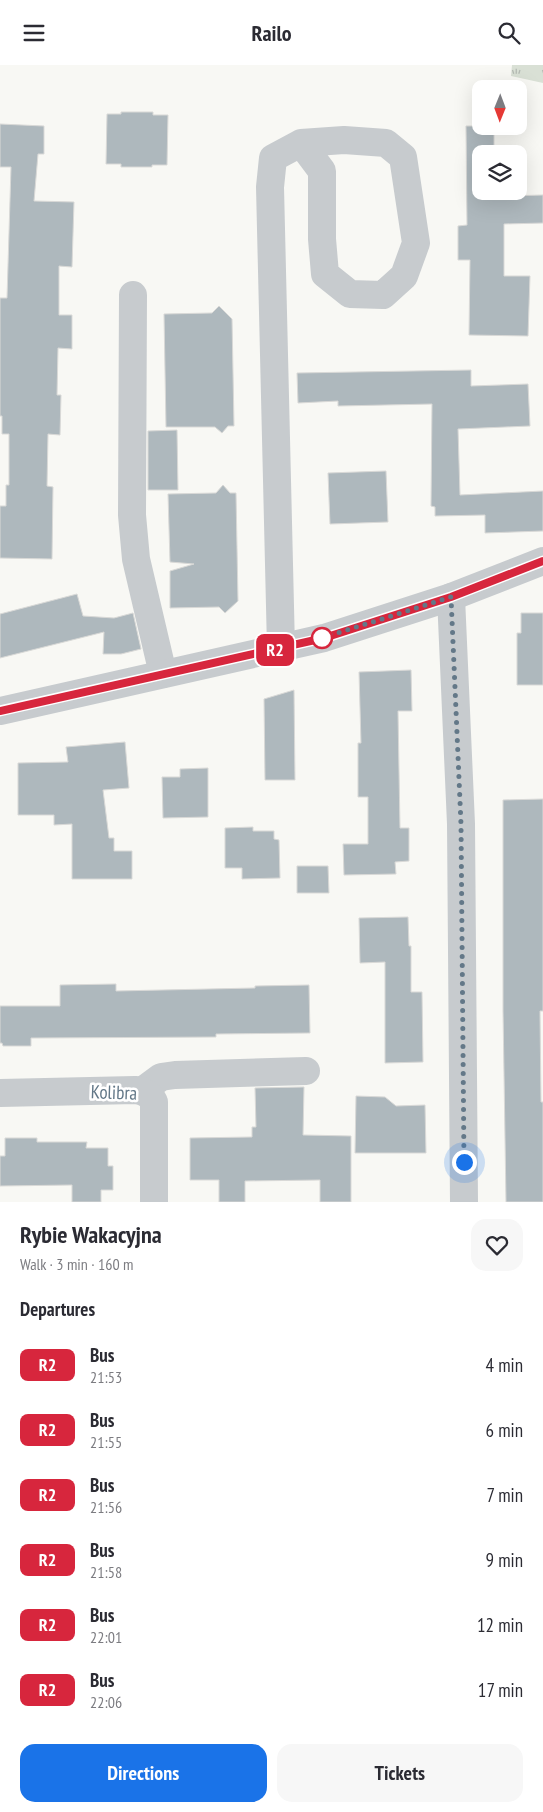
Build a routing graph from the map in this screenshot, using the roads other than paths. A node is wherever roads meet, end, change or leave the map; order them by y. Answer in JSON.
{"nodes":[{"id":1,"x":301,"y":143,"type":"junction"},
{"id":2,"x":133,"y":295,"type":"dead end"},
{"id":3,"x":543,"y":561,"type":"edge"},
{"id":4,"x":451,"y":597,"type":"junction"},
{"id":5,"x":281,"y":648,"type":"junction"},
{"id":6,"x":163,"y":675,"type":"junction"},
{"id":7,"x":0,"y":711,"type":"edge"},
{"id":8,"x":306,"y":1071,"type":"dead end"},
{"id":9,"x":142,"y":1091,"type":"junction"},
{"id":10,"x":0,"y":1093,"type":"edge"},
{"id":11,"x":154,"y":1202,"type":"edge"},
{"id":12,"x":464,"y":1202,"type":"edge"}],
"edges":[{"from":1,"to":1,"type":"street"},
{"from":1,"to":5,"type":"street"},
{"from":2,"to":6,"type":"street"},
{"from":3,"to":4,"type":"street"},
{"from":4,"to":5,"type":"street"},
{"from":4,"to":12,"type":"street"},
{"from":5,"to":6,"type":"street"},
{"from":6,"to":7,"type":"street"},
{"from":8,"to":9,"type":"street"},
{"from":9,"to":10,"type":"street","name":"Kolibra"},
{"from":9,"to":11,"type":"street","name":"Kolibra"}]}
